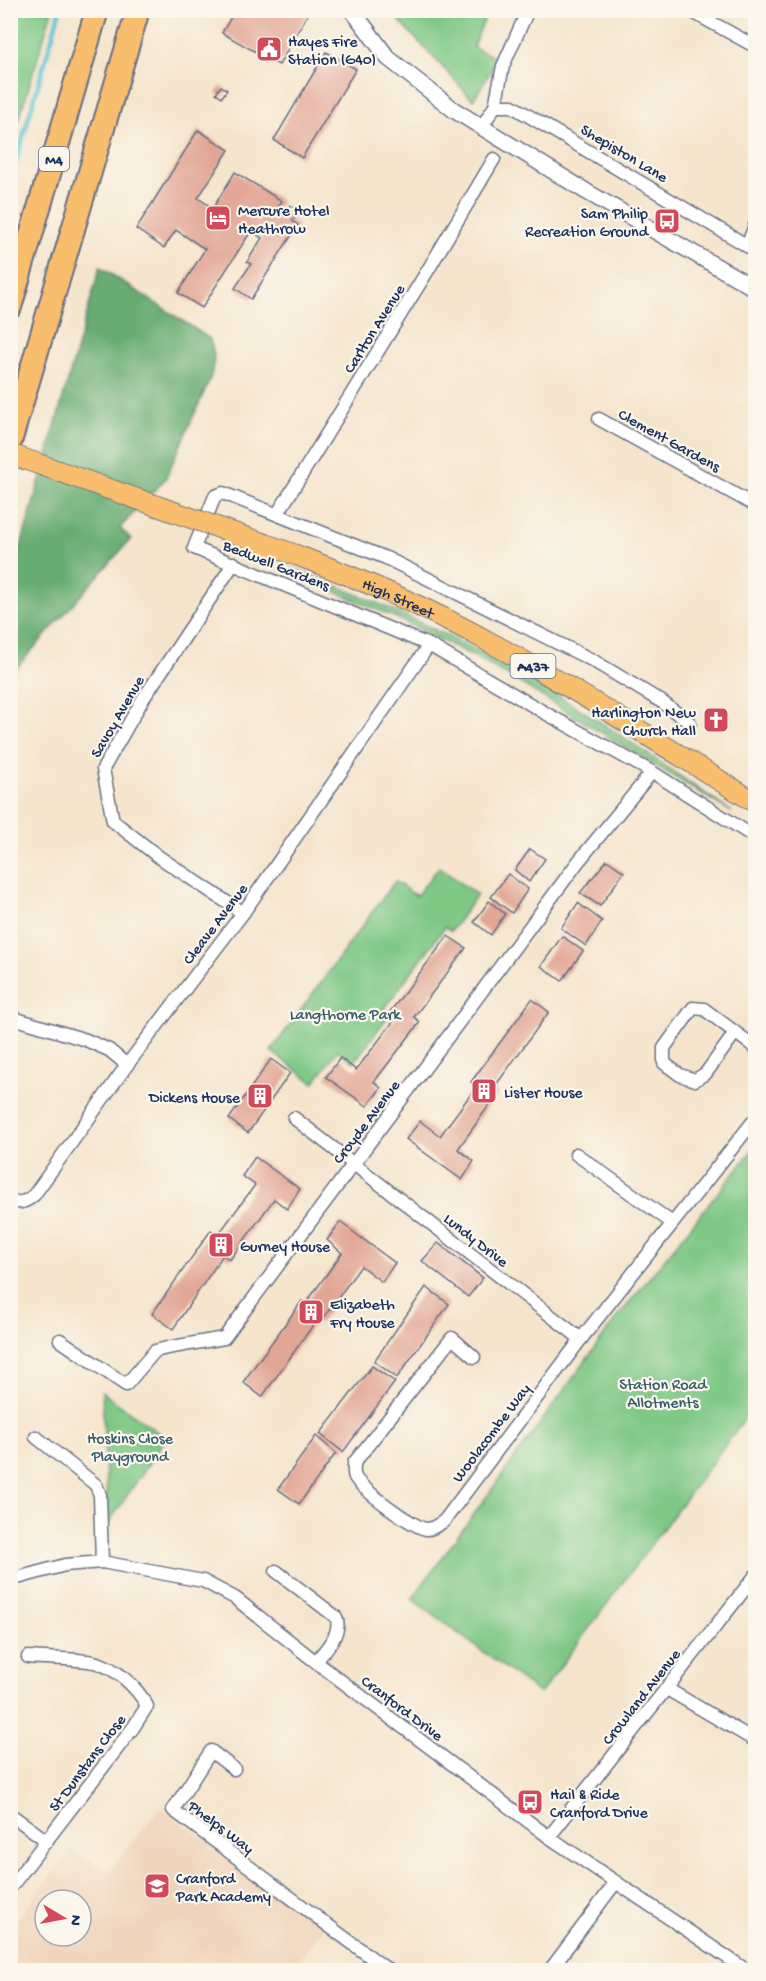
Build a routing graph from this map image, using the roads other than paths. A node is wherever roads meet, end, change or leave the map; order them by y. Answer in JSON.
{"nodes":[{"id":1,"x":98,"y":10,"type":"edge"},
{"id":2,"x":138,"y":10,"type":"edge"},
{"id":3,"x":352,"y":10,"type":"edge"},
{"id":4,"x":528,"y":10,"type":"edge"},
{"id":5,"x":689,"y":10,"type":"edge"},
{"id":6,"x":756,"y":47,"type":"edge"},
{"id":7,"x":495,"y":106,"type":"junction"},
{"id":8,"x":481,"y":128,"type":"junction"},
{"id":9,"x":494,"y":159,"type":"dead end"},
{"id":10,"x":756,"y":223,"type":"edge"},
{"id":11,"x":752,"y":249,"type":"edge"},
{"id":12,"x":756,"y":289,"type":"edge"},
{"id":13,"x":10,"y":307,"type":"edge"},
{"id":14,"x":599,"y":419,"type":"dead end"},
{"id":15,"x":10,"y":442,"type":"edge"},
{"id":16,"x":10,"y":454,"type":"edge"},
{"id":17,"x":756,"y":506,"type":"edge"},
{"id":18,"x":278,"y":513,"type":"junction"},
{"id":19,"x":234,"y":563,"type":"junction"},
{"id":20,"x":429,"y":645,"type":"junction"},
{"id":21,"x":690,"y":723,"type":"dead end"},
{"id":22,"x":652,"y":772,"type":"junction"},
{"id":23,"x":756,"y":803,"type":"edge"},
{"id":24,"x":756,"y":838,"type":"edge"},
{"id":25,"x":243,"y":913,"type":"junction"},
{"id":26,"x":10,"y":1017,"type":"edge"},
{"id":27,"x":735,"y":1033,"type":"junction"},
{"id":28,"x":756,"y":1048,"type":"edge"},
{"id":29,"x":127,"y":1065,"type":"junction"},
{"id":30,"x":294,"y":1118,"type":"dead end"},
{"id":31,"x":756,"y":1118,"type":"edge"},
{"id":32,"x":576,"y":1155,"type":"dead end"},
{"id":33,"x":354,"y":1163,"type":"junction"},
{"id":34,"x":10,"y":1200,"type":"edge"},
{"id":35,"x":672,"y":1222,"type":"junction"},
{"id":36,"x":581,"y":1339,"type":"junction"},
{"id":37,"x":60,"y":1340,"type":"dead end"},
{"id":38,"x":474,"y":1357,"type":"dead end"},
{"id":39,"x":36,"y":1437,"type":"dead end"},
{"id":40,"x":102,"y":1562,"type":"junction"},
{"id":41,"x":276,"y":1571,"type":"dead end"},
{"id":42,"x":756,"y":1575,"type":"edge"},
{"id":43,"x":10,"y":1580,"type":"edge"},
{"id":44,"x":28,"y":1657,"type":"dead end"},
{"id":45,"x":316,"y":1662,"type":"junction"},
{"id":46,"x":667,"y":1689,"type":"junction"},
{"id":47,"x":756,"y":1742,"type":"edge"},
{"id":48,"x":234,"y":1769,"type":"dead end"},
{"id":49,"x":10,"y":1814,"type":"edge"},
{"id":50,"x":549,"y":1837,"type":"junction"},
{"id":51,"x":48,"y":1841,"type":"junction"},
{"id":52,"x":616,"y":1882,"type":"junction"},
{"id":53,"x":10,"y":1888,"type":"edge"},
{"id":54,"x":387,"y":1971,"type":"edge"},
{"id":55,"x":550,"y":1971,"type":"edge"},
{"id":56,"x":746,"y":1971,"type":"edge"}],
"edges":[{"from":1,"to":13,"type":"highway","number":"M4"},
{"from":2,"to":15,"type":"highway","number":"M4"},
{"from":3,"to":8,"type":"street"},
{"from":4,"to":7,"type":"street"},
{"from":5,"to":6,"type":"street"},
{"from":7,"to":8,"type":"street"},
{"from":7,"to":11,"type":"street","name":"Shepiston Lane"},
{"from":8,"to":12,"type":"street"},
{"from":9,"to":18,"type":"street","name":"Carlton Avenue"},
{"from":10,"to":11,"type":"street"},
{"from":14,"to":17,"type":"street","name":"Clement Gardens"},
{"from":16,"to":23,"type":"main road","name":"High Street","number":"A437","bridge":true},
{"from":18,"to":19,"type":"street","name":"Bedwell Gardens"},
{"from":18,"to":21,"type":"street"},
{"from":19,"to":20,"type":"street","name":"Bedwell Gardens"},
{"from":19,"to":25,"type":"street","name":"Savoy Avenue"},
{"from":20,"to":22,"type":"street","name":"Bedwell Gardens"},
{"from":20,"to":25,"type":"street","name":"Cleave Avenue"},
{"from":22,"to":24,"type":"street","name":"Bedwell Gardens"},
{"from":22,"to":33,"type":"street","name":"Croyde Avenue"},
{"from":25,"to":29,"type":"street","name":"Cleave Avenue"},
{"from":26,"to":29,"type":"street"},
{"from":27,"to":27,"type":"street"},
{"from":27,"to":28,"type":"street"},
{"from":29,"to":34,"type":"street","name":"Cleave Avenue"},
{"from":30,"to":33,"type":"street","name":"Lundy Drive"},
{"from":31,"to":35,"type":"street","name":"Woolacombe Way"},
{"from":32,"to":35,"type":"street"},
{"from":33,"to":36,"type":"street","name":"Lundy Drive"},
{"from":33,"to":37,"type":"street","name":"Croyde Avenue"},
{"from":35,"to":36,"type":"street","name":"Woolacombe Way"},
{"from":36,"to":38,"type":"street","name":"Woolacombe Way"},
{"from":39,"to":40,"type":"street"},
{"from":40,"to":43,"type":"street","name":"Cranford Drive"},
{"from":40,"to":45,"type":"street","name":"Cranford Drive"},
{"from":41,"to":45,"type":"street"},
{"from":42,"to":46,"type":"street","name":"Crowland Avenue"},
{"from":44,"to":51,"type":"street","name":"St Dunstans Close"},
{"from":45,"to":50,"type":"street","name":"Cranford Drive"},
{"from":46,"to":47,"type":"street"},
{"from":46,"to":50,"type":"street","name":"Crowland Avenue"},
{"from":48,"to":54,"type":"street","name":"Phelps Way"},
{"from":49,"to":51,"type":"street"},
{"from":50,"to":52,"type":"street","name":"Cranford Drive"},
{"from":51,"to":53,"type":"street","name":"St Dunstans Close"},
{"from":52,"to":55,"type":"street"},
{"from":52,"to":56,"type":"street","name":"Cranford Drive"}]}
